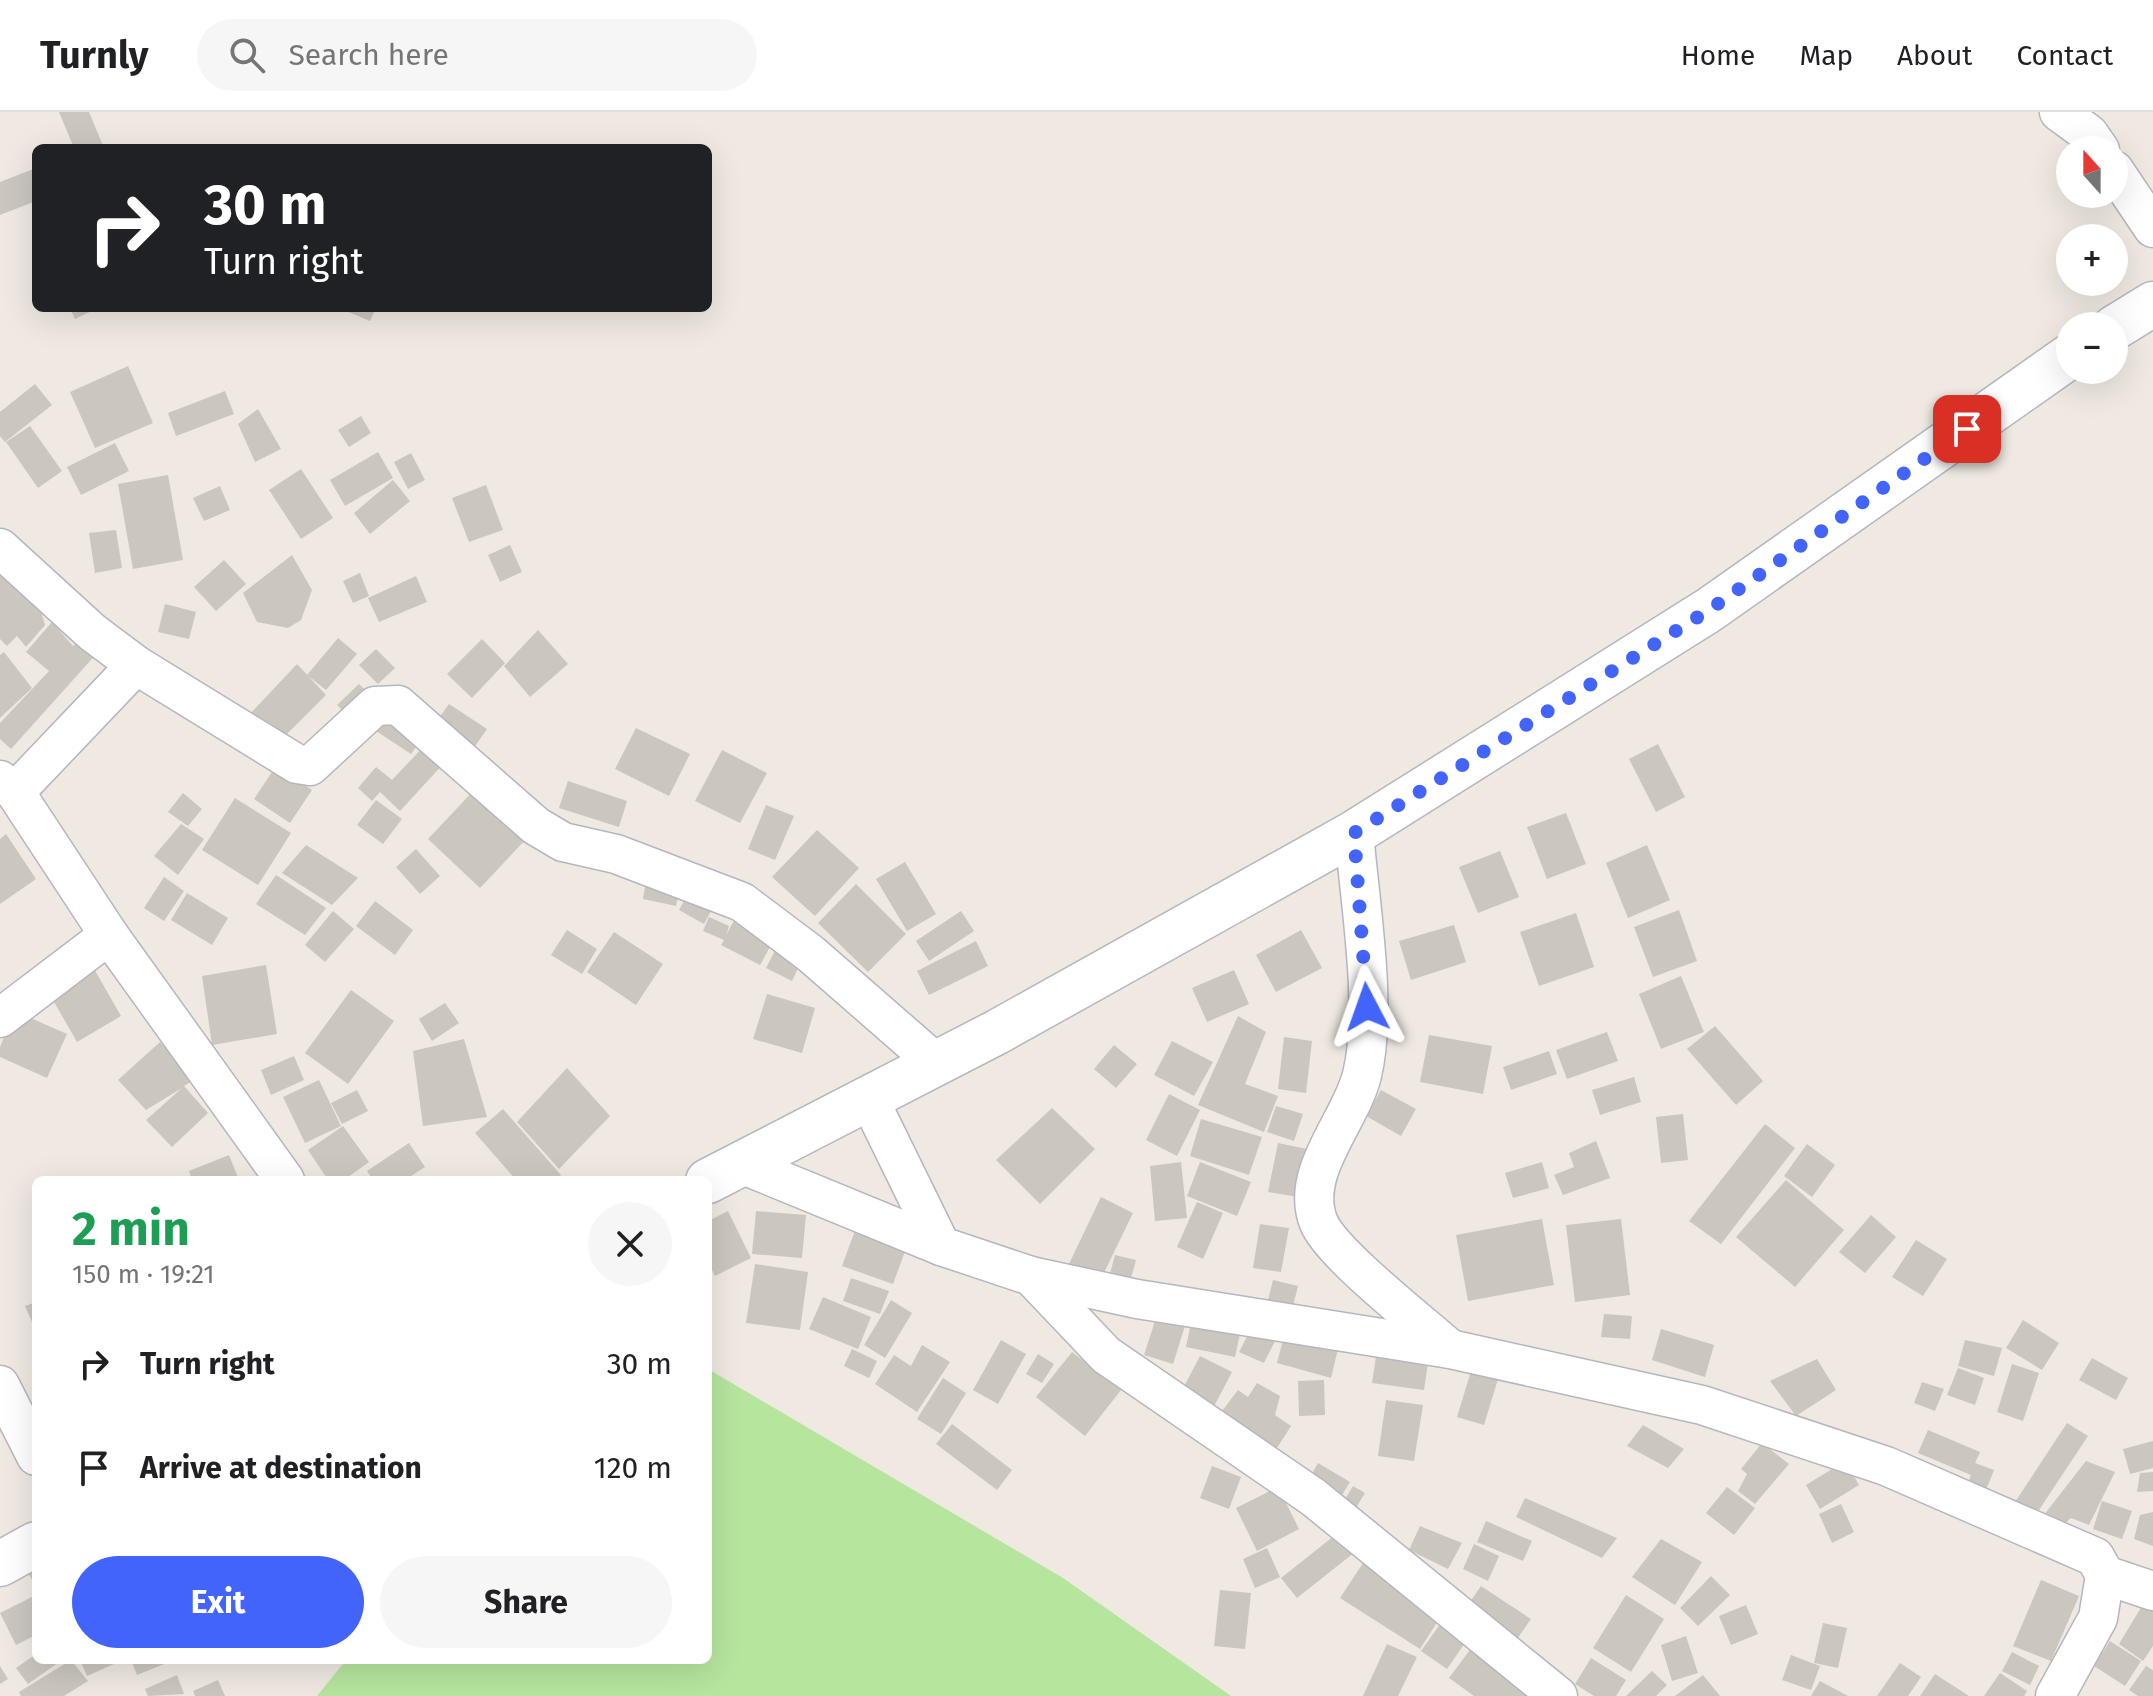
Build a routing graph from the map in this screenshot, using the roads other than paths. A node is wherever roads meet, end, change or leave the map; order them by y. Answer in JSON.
{"nodes":[{"id":1,"x":2059,"y":112,"type":"edge"},
{"id":2,"x":2090,"y":136,"type":"edge"},
{"id":3,"x":2128,"y":191,"type":"edge"},
{"id":4,"x":2153,"y":228,"type":"edge"},
{"id":5,"x":2153,"y":304,"type":"edge"},
{"id":6,"x":2128,"y":319,"type":"edge"},
{"id":7,"x":2056,"y":366,"type":"edge"},
{"id":8,"x":0,"y":548,"type":"edge"},
{"id":9,"x":136,"y":665,"type":"junction"},
{"id":10,"x":8,"y":786,"type":"edge"},
{"id":11,"x":1354,"y":833,"type":"junction"},
{"id":12,"x":109,"y":935,"type":"junction"},
{"id":13,"x":0,"y":1018,"type":"edge"},
{"id":14,"x":936,"y":1063,"type":"junction"},
{"id":15,"x":869,"y":1099,"type":"junction"},
{"id":16,"x":724,"y":1172,"type":"edge"},
{"id":17,"x":282,"y":1176,"type":"edge"},
{"id":18,"x":941,"y":1246,"type":"junction"},
{"id":19,"x":1031,"y":1276,"type":"junction"},
{"id":20,"x":1450,"y":1349,"type":"junction"},
{"id":21,"x":0,"y":1385,"type":"edge"},
{"id":22,"x":32,"y":1448,"type":"edge"},
{"id":23,"x":32,"y":1546,"type":"edge"},
{"id":24,"x":0,"y":1564,"type":"edge"},
{"id":25,"x":2105,"y":1575,"type":"junction"},
{"id":26,"x":2153,"y":1591,"type":"edge"},
{"id":27,"x":1558,"y":1696,"type":"edge"},
{"id":28,"x":2055,"y":1696,"type":"edge"}],
"edges":[{"from":1,"to":2,"type":"street"},
{"from":3,"to":4,"type":"street"},
{"from":5,"to":6,"type":"main road"},
{"from":7,"to":11,"type":"main road"},
{"from":8,"to":9,"type":"street"},
{"from":9,"to":10,"type":"street"},
{"from":9,"to":14,"type":"street"},
{"from":10,"to":12,"type":"street"},
{"from":11,"to":14,"type":"main road"},
{"from":11,"to":20,"type":"street"},
{"from":12,"to":13,"type":"street"},
{"from":12,"to":17,"type":"street"},
{"from":14,"to":15,"type":"main road"},
{"from":15,"to":16,"type":"main road"},
{"from":15,"to":18,"type":"street"},
{"from":16,"to":18,"type":"street"},
{"from":18,"to":19,"type":"street"},
{"from":19,"to":20,"type":"street"},
{"from":19,"to":27,"type":"street"},
{"from":20,"to":25,"type":"street"},
{"from":21,"to":22,"type":"street"},
{"from":23,"to":24,"type":"main road"},
{"from":25,"to":26,"type":"street"},
{"from":25,"to":28,"type":"street"}]}
